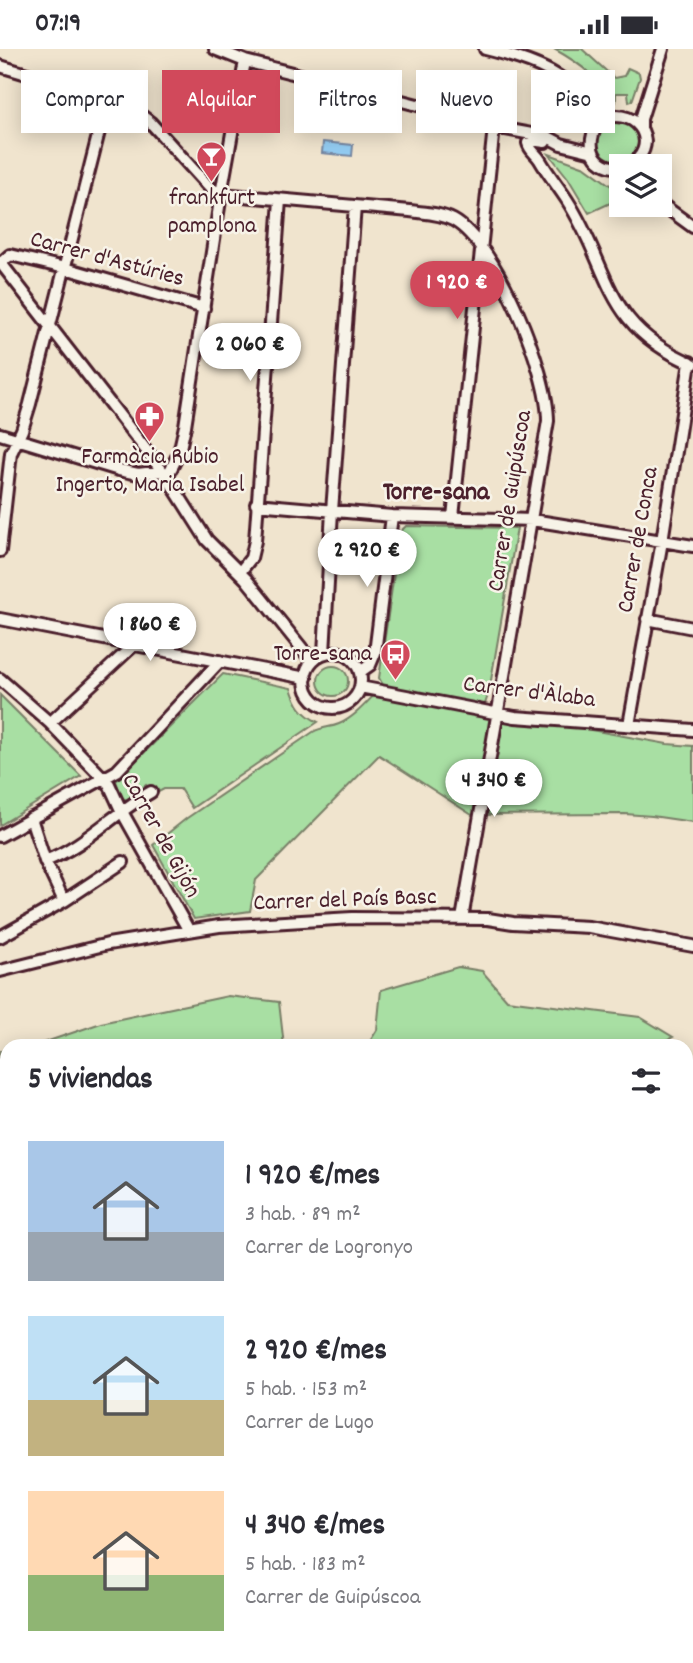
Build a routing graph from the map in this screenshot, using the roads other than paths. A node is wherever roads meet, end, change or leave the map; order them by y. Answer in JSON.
{"nodes":[{"id":1,"x":215,"y":49,"type":"edge"},
{"id":2,"x":485,"y":49,"type":"edge"},
{"id":3,"x":663,"y":49,"type":"edge"},
{"id":4,"x":245,"y":61,"type":"junction"},
{"id":5,"x":0,"y":66,"type":"edge"},
{"id":6,"x":549,"y":70,"type":"edge"},
{"id":7,"x":21,"y":73,"type":"edge"},
{"id":8,"x":648,"y":95,"type":"junction"},
{"id":9,"x":416,"y":105,"type":"edge"},
{"id":10,"x":615,"y":115,"type":"edge"},
{"id":11,"x":623,"y":116,"type":"junction"},
{"id":12,"x":148,"y":121,"type":"edge"},
{"id":13,"x":641,"y":128,"type":"junction"},
{"id":14,"x":517,"y":131,"type":"edge"},
{"id":15,"x":99,"y":133,"type":"edge"},
{"id":16,"x":493,"y":133,"type":"edge"},
{"id":17,"x":592,"y":133,"type":"edge"},
{"id":18,"x":561,"y":144,"type":"junction"},
{"id":19,"x":593,"y":152,"type":"junction"},
{"id":20,"x":642,"y":154,"type":"edge"},
{"id":21,"x":609,"y":165,"type":"edge"},
{"id":22,"x":221,"y":194,"type":"junction"},
{"id":23,"x":280,"y":200,"type":"junction"},
{"id":24,"x":355,"y":206,"type":"junction"},
{"id":25,"x":672,"y":211,"type":"edge"},
{"id":26,"x":693,"y":226,"type":"edge"},
{"id":27,"x":480,"y":247,"type":"junction"},
{"id":28,"x":1,"y":263,"type":"edge"},
{"id":29,"x":65,"y":268,"type":"junction"},
{"id":30,"x":204,"y":308,"type":"junction"},
{"id":31,"x":50,"y":327,"type":"junction"},
{"id":32,"x":691,"y":363,"type":"edge"},
{"id":33,"x":0,"y":434,"type":"edge"},
{"id":34,"x":19,"y":439,"type":"junction"},
{"id":35,"x":164,"y":474,"type":"junction"},
{"id":36,"x":256,"y":504,"type":"junction"},
{"id":37,"x":332,"y":510,"type":"junction"},
{"id":38,"x":392,"y":516,"type":"junction"},
{"id":39,"x":453,"y":517,"type":"junction"},
{"id":40,"x":532,"y":520,"type":"junction"},
{"id":41,"x":662,"y":541,"type":"junction"},
{"id":42,"x":693,"y":546,"type":"edge"},
{"id":43,"x":0,"y":551,"type":"edge"},
{"id":44,"x":240,"y":572,"type":"junction"},
{"id":45,"x":0,"y":619,"type":"edge"},
{"id":46,"x":647,"y":619,"type":"junction"},
{"id":47,"x":693,"y":628,"type":"edge"},
{"id":48,"x":135,"y":644,"type":"junction"},
{"id":49,"x":324,"y":653,"type":"junction"},
{"id":50,"x":220,"y":661,"type":"junction"},
{"id":51,"x":313,"y":661,"type":"junction"},
{"id":52,"x":360,"y":672,"type":"junction"},
{"id":53,"x":306,"y":678,"type":"junction"},
{"id":54,"x":0,"y":679,"type":"edge"},
{"id":55,"x":360,"y":687,"type":"junction"},
{"id":56,"x":496,"y":713,"type":"junction"},
{"id":57,"x":50,"y":723,"type":"junction"},
{"id":58,"x":629,"y":725,"type":"junction"},
{"id":59,"x":693,"y":730,"type":"edge"},
{"id":60,"x":104,"y":778,"type":"junction"},
{"id":61,"x":150,"y":792,"type":"dead end"},
{"id":62,"x":121,"y":810,"type":"junction"},
{"id":63,"x":31,"y":818,"type":"junction"},
{"id":64,"x":0,"y":836,"type":"edge"},
{"id":65,"x":45,"y":861,"type":"junction"},
{"id":66,"x":123,"y":862,"type":"dead end"},
{"id":67,"x":64,"y":901,"type":"junction"},
{"id":68,"x":462,"y":919,"type":"junction"},
{"id":69,"x":189,"y":931,"type":"junction"},
{"id":70,"x":0,"y":937,"type":"edge"},
{"id":71,"x":693,"y":946,"type":"edge"},
{"id":72,"x":0,"y":971,"type":"edge"}],
"edges":[{"from":1,"to":4,"type":"street"},
{"from":2,"to":6,"type":"street"},
{"from":3,"to":8,"type":"street"},
{"from":4,"to":9,"type":"street"},
{"from":4,"to":22,"type":"street"},
{"from":5,"to":7,"type":"street"},
{"from":8,"to":11,"type":"street"},
{"from":8,"to":13,"type":"street"},
{"from":10,"to":11,"type":"street"},
{"from":11,"to":13,"type":"street"},
{"from":12,"to":22,"type":"street"},
{"from":13,"to":20,"type":"street"},
{"from":14,"to":18,"type":"street"},
{"from":15,"to":29,"type":"street"},
{"from":16,"to":27,"type":"street"},
{"from":17,"to":19,"type":"street"},
{"from":18,"to":19,"type":"street"},
{"from":18,"to":32,"type":"street"},
{"from":19,"to":21,"type":"street"},
{"from":22,"to":23,"type":"street","name":"Carrer de Guipúscoa"},
{"from":22,"to":30,"type":"street"},
{"from":23,"to":24,"type":"street","name":"Carrer de Guipúscoa"},
{"from":23,"to":36,"type":"street"},
{"from":24,"to":27,"type":"street","name":"Carrer de Guipúscoa"},
{"from":24,"to":37,"type":"street"},
{"from":25,"to":26,"type":"street"},
{"from":27,"to":39,"type":"street"},
{"from":27,"to":40,"type":"street","name":"Carrer de Guipúscoa"},
{"from":28,"to":29,"type":"street","name":"Carrer d'Astúries"},
{"from":28,"to":31,"type":"street"},
{"from":29,"to":30,"type":"street","name":"Carrer d'Astúries"},
{"from":29,"to":31,"type":"street"},
{"from":30,"to":35,"type":"street"},
{"from":31,"to":34,"type":"street"},
{"from":31,"to":35,"type":"street"},
{"from":32,"to":41,"type":"street","name":"Carrer de Conca"},
{"from":33,"to":34,"type":"street"},
{"from":34,"to":35,"type":"street"},
{"from":34,"to":43,"type":"street"},
{"from":35,"to":44,"type":"street"},
{"from":36,"to":37,"type":"street"},
{"from":36,"to":44,"type":"street"},
{"from":37,"to":38,"type":"street"},
{"from":37,"to":49,"type":"street"},
{"from":38,"to":39,"type":"street"},
{"from":38,"to":52,"type":"street"},
{"from":39,"to":40,"type":"street"},
{"from":40,"to":41,"type":"street"},
{"from":40,"to":56,"type":"street","name":"Carrer de Guipúscoa"},
{"from":41,"to":42,"type":"street"},
{"from":41,"to":46,"type":"street","name":"Carrer de Conca"},
{"from":44,"to":51,"type":"street"},
{"from":45,"to":48,"type":"street"},
{"from":46,"to":47,"type":"street"},
{"from":46,"to":58,"type":"street","name":"Carrer de Conca"},
{"from":48,"to":50,"type":"street"},
{"from":48,"to":57,"type":"street"},
{"from":49,"to":51,"type":"street"},
{"from":49,"to":52,"type":"street"},
{"from":50,"to":53,"type":"street"},
{"from":50,"to":60,"type":"street"},
{"from":51,"to":53,"type":"street"},
{"from":52,"to":55,"type":"street"},
{"from":53,"to":55,"type":"street"},
{"from":54,"to":57,"type":"street","name":"Carrer de Gijón"},
{"from":55,"to":56,"type":"street","name":"Carrer d'Àlaba"},
{"from":56,"to":58,"type":"street","name":"Carrer d'Àlaba"},
{"from":56,"to":68,"type":"street","name":"Carrer de Guipúscoa"},
{"from":57,"to":60,"type":"street","name":"Carrer de Gijón"},
{"from":58,"to":59,"type":"street","name":"Carrer d'Àlaba"},
{"from":60,"to":62,"type":"street","name":"Carrer de Gijón"},
{"from":60,"to":63,"type":"street"},
{"from":61,"to":62,"type":"street"},
{"from":62,"to":65,"type":"street"},
{"from":62,"to":69,"type":"street","name":"Carrer de Gijón"},
{"from":63,"to":64,"type":"street"},
{"from":63,"to":65,"type":"street"},
{"from":65,"to":67,"type":"street"},
{"from":66,"to":67,"type":"street"},
{"from":67,"to":70,"type":"street"},
{"from":68,"to":69,"type":"street","name":"Carrer del País Basc"},
{"from":68,"to":71,"type":"street","name":"Carrer del País Basc"},
{"from":69,"to":72,"type":"street","name":"Carrer del País Basc"}]}
